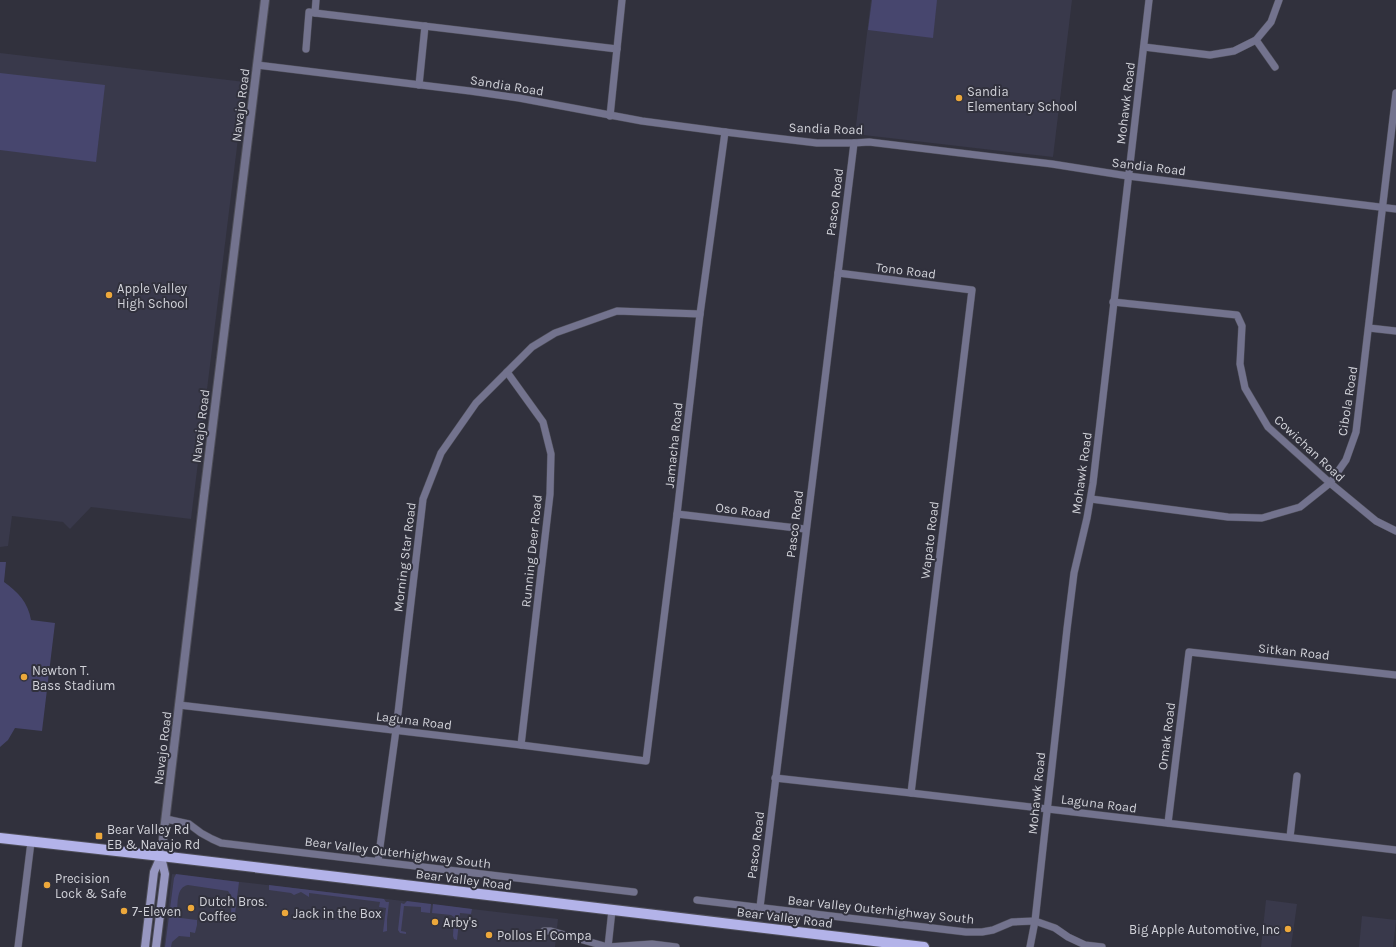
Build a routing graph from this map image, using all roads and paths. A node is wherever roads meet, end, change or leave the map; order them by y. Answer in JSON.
{"nodes":[{"id":1,"x":265,"y":0,"type":"edge"},
{"id":2,"x":316,"y":0,"type":"edge"},
{"id":3,"x":622,"y":0,"type":"edge"},
{"id":4,"x":1149,"y":0,"type":"edge"},
{"id":5,"x":1279,"y":0,"type":"edge"},
{"id":6,"x":315,"y":12,"type":"junction"},
{"id":7,"x":425,"y":26,"type":"junction"},
{"id":8,"x":1256,"y":40,"type":"junction"},
{"id":9,"x":1144,"y":47,"type":"junction"},
{"id":10,"x":306,"y":49,"type":"dead end"},
{"id":11,"x":616,"y":49,"type":"junction"},
{"id":12,"x":257,"y":65,"type":"junction"},
{"id":13,"x":1275,"y":66,"type":"dead end"},
{"id":14,"x":419,"y":85,"type":"junction"},
{"id":15,"x":1396,"y":93,"type":"edge"},
{"id":16,"x":610,"y":116,"type":"junction"},
{"id":17,"x":726,"y":132,"type":"junction"},
{"id":18,"x":854,"y":143,"type":"junction"},
{"id":19,"x":1128,"y":176,"type":"junction"},
{"id":20,"x":1383,"y":207,"type":"junction"},
{"id":21,"x":1396,"y":209,"type":"edge"},
{"id":22,"x":838,"y":273,"type":"junction"},
{"id":23,"x":972,"y":290,"type":"joint"},
{"id":24,"x":1113,"y":302,"type":"junction"},
{"id":25,"x":700,"y":314,"type":"junction"},
{"id":26,"x":1369,"y":328,"type":"junction"},
{"id":27,"x":1396,"y":331,"type":"edge"},
{"id":28,"x":507,"y":372,"type":"junction"},
{"id":29,"x":1330,"y":483,"type":"junction"},
{"id":30,"x":1091,"y":499,"type":"junction"},
{"id":31,"x":677,"y":514,"type":"junction"},
{"id":32,"x":805,"y":529,"type":"junction"},
{"id":33,"x":1396,"y":531,"type":"edge"},
{"id":34,"x":1189,"y":652,"type":"joint"},
{"id":35,"x":1396,"y":675,"type":"edge"},
{"id":36,"x":179,"y":705,"type":"junction"},
{"id":37,"x":396,"y":730,"type":"junction"},
{"id":38,"x":521,"y":744,"type":"junction"},
{"id":39,"x":646,"y":761,"type":"joint"},
{"id":40,"x":1297,"y":776,"type":"dead end"},
{"id":41,"x":775,"y":778,"type":"junction"},
{"id":42,"x":911,"y":792,"type":"junction"},
{"id":43,"x":1047,"y":809,"type":"junction"},
{"id":44,"x":166,"y":819,"type":"junction"},
{"id":45,"x":1168,"y":823,"type":"junction"},
{"id":46,"x":1290,"y":837,"type":"junction"},
{"id":47,"x":0,"y":838,"type":"edge"},
{"id":48,"x":31,"y":842,"type":"junction"},
{"id":49,"x":1396,"y":850,"type":"edge"},
{"id":50,"x":161,"y":856,"type":"junction"},
{"id":51,"x":378,"y":861,"type":"junction"},
{"id":52,"x":634,"y":892,"type":"dead end"},
{"id":53,"x":698,"y":900,"type":"dead end"},
{"id":54,"x":760,"y":907,"type":"junction"},
{"id":55,"x":612,"y":910,"type":"junction"},
{"id":56,"x":1035,"y":921,"type":"junction"},
{"id":57,"x":544,"y":931,"type":"dead end"},
{"id":58,"x":18,"y":947,"type":"edge"},
{"id":59,"x":145,"y":947,"type":"edge"},
{"id":60,"x":156,"y":947,"type":"edge"},
{"id":61,"x":608,"y":947,"type":"edge"},
{"id":62,"x":676,"y":947,"type":"edge"},
{"id":63,"x":924,"y":947,"type":"edge"},
{"id":64,"x":1030,"y":947,"type":"edge"},
{"id":65,"x":1102,"y":947,"type":"edge"}],
"edges":[{"from":1,"to":12,"type":"street","name":"Navajo Road"},
{"from":2,"to":6,"type":"street"},
{"from":3,"to":11,"type":"street"},
{"from":4,"to":9,"type":"street","name":"Mohawk Road"},
{"from":5,"to":8,"type":"street"},
{"from":6,"to":7,"type":"street"},
{"from":6,"to":10,"type":"street"},
{"from":7,"to":11,"type":"street"},
{"from":7,"to":14,"type":"street"},
{"from":8,"to":9,"type":"street"},
{"from":8,"to":13,"type":"street"},
{"from":9,"to":19,"type":"street","name":"Mohawk Road"},
{"from":11,"to":16,"type":"street"},
{"from":12,"to":14,"type":"street","name":"Sandia Road"},
{"from":12,"to":36,"type":"street","name":"Navajo Road"},
{"from":14,"to":16,"type":"street","name":"Sandia Road"},
{"from":15,"to":20,"type":"street","name":"Cibola Road"},
{"from":16,"to":17,"type":"street","name":"Sandia Road"},
{"from":17,"to":18,"type":"street","name":"Sandia Road"},
{"from":17,"to":25,"type":"street","name":"Jamacha Road"},
{"from":18,"to":19,"type":"street","name":"Sandia Road"},
{"from":18,"to":22,"type":"street","name":"Pasco Road"},
{"from":19,"to":20,"type":"street","name":"Sandia Road"},
{"from":19,"to":24,"type":"street","name":"Mohawk Road"},
{"from":20,"to":21,"type":"street","name":"Sandia Road"},
{"from":20,"to":26,"type":"street","name":"Cibola Road"},
{"from":22,"to":23,"type":"street","name":"Tono Road"},
{"from":22,"to":32,"type":"street","name":"Pasco Road"},
{"from":23,"to":42,"type":"street","name":"Wapato Road"},
{"from":24,"to":29,"type":"street","name":"Cowichan Road"},
{"from":24,"to":30,"type":"street","name":"Mohawk Road"},
{"from":25,"to":28,"type":"street","name":"Morning Star Road"},
{"from":25,"to":31,"type":"street","name":"Jamacha Road"},
{"from":26,"to":27,"type":"street"},
{"from":26,"to":29,"type":"street","name":"Cibola Road"},
{"from":28,"to":37,"type":"street","name":"Morning Star Road"},
{"from":28,"to":38,"type":"street","name":"Running Deer Road"},
{"from":29,"to":30,"type":"street","name":"Cibola Road"},
{"from":29,"to":33,"type":"street","name":"Cowichan Road"},
{"from":30,"to":43,"type":"street","name":"Mohawk Road"},
{"from":31,"to":32,"type":"street","name":"Oso Road"},
{"from":31,"to":39,"type":"street","name":"Jamacha Road"},
{"from":32,"to":41,"type":"street","name":"Pasco Road"},
{"from":34,"to":35,"type":"street","name":"Sitkan Road"},
{"from":34,"to":45,"type":"street","name":"Omak Road"},
{"from":36,"to":37,"type":"street","name":"Laguna Road"},
{"from":36,"to":44,"type":"street","name":"Navajo Road"},
{"from":37,"to":38,"type":"street","name":"Laguna Road"},
{"from":37,"to":51,"type":"street","name":"Morning Star Road"},
{"from":38,"to":39,"type":"street","name":"Laguna Road"},
{"from":40,"to":46,"type":"street"},
{"from":41,"to":42,"type":"street","name":"Laguna Road"},
{"from":41,"to":54,"type":"street","name":"Pasco Road"},
{"from":42,"to":43,"type":"street","name":"Laguna Road"},
{"from":43,"to":45,"type":"street","name":"Laguna Road"},
{"from":43,"to":56,"type":"street","name":"Mohawk Road"},
{"from":44,"to":50,"type":"street","name":"Navajo Road"},
{"from":44,"to":51,"type":"street","name":"Bear Valley Outerhighway South"},
{"from":45,"to":46,"type":"street","name":"Laguna Road"},
{"from":46,"to":49,"type":"street","name":"Laguna Road"},
{"from":47,"to":48,"type":"main road","name":"Bear Valley Road"},
{"from":48,"to":50,"type":"main road","name":"Bear Valley Road"},
{"from":48,"to":58,"type":"street"},
{"from":50,"to":55,"type":"main road","name":"Bear Valley Road"},
{"from":50,"to":59,"type":"main road","name":"Navajo Road"},
{"from":50,"to":60,"type":"main road","name":"Navajo Road"},
{"from":51,"to":52,"type":"street","name":"Bear Valley Outerhighway South"},
{"from":53,"to":54,"type":"street","name":"Bear Valley Outerhighway South"},
{"from":54,"to":56,"type":"street","name":"Bear Valley Outerhighway South"},
{"from":55,"to":61,"type":"street"},
{"from":55,"to":63,"type":"main road","name":"Bear Valley Road"},
{"from":56,"to":64,"type":"street","name":"Mohawk Road"},
{"from":56,"to":65,"type":"street","name":"Bear Valley Outerhighway South"},
{"from":57,"to":61,"type":"street"},
{"from":61,"to":62,"type":"street"}]}
